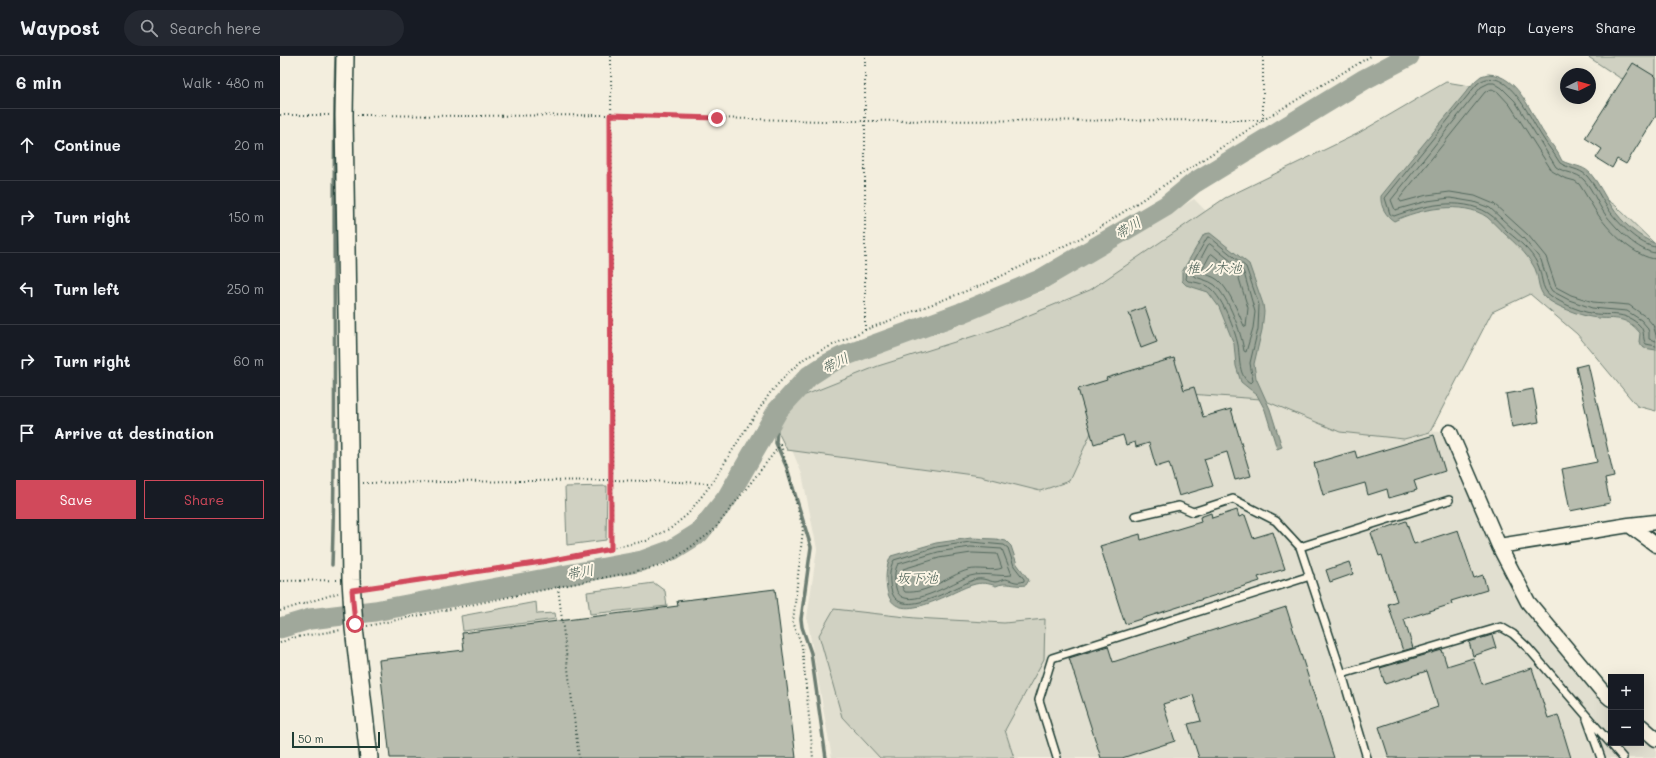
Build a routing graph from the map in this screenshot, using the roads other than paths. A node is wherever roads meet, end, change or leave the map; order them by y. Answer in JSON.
{"nodes":[{"id":1,"x":345,"y":56,"type":"edge"},
{"id":2,"x":1450,"y":432,"type":"dead end"},
{"id":3,"x":1449,"y":500,"type":"dead end"},
{"id":4,"x":1135,"y":516,"type":"dead end"},
{"id":5,"x":1656,"y":522,"type":"edge"},
{"id":6,"x":1629,"y":525,"type":"junction"},
{"id":7,"x":1656,"y":545,"type":"edge"},
{"id":8,"x":1499,"y":546,"type":"junction"},
{"id":9,"x":1300,"y":547,"type":"junction"},
{"id":10,"x":1310,"y":576,"type":"junction"},
{"id":11,"x":1342,"y":674,"type":"junction"},
{"id":12,"x":1608,"y":696,"type":"edge"},
{"id":13,"x":1586,"y":715,"type":"junction"},
{"id":14,"x":1644,"y":729,"type":"edge"},
{"id":15,"x":1656,"y":739,"type":"edge"},
{"id":16,"x":369,"y":758,"type":"edge"},
{"id":17,"x":1057,"y":758,"type":"edge"},
{"id":18,"x":1367,"y":758,"type":"edge"},
{"id":19,"x":1601,"y":758,"type":"edge"},
{"id":20,"x":1623,"y":758,"type":"edge"}],
"edges":[{"from":1,"to":16,"type":"street"},
{"from":2,"to":8,"type":"street"},
{"from":3,"to":9,"type":"lane"},
{"from":4,"to":9,"type":"lane"},
{"from":5,"to":6,"type":"street"},
{"from":6,"to":7,"type":"street"},
{"from":6,"to":8,"type":"street"},
{"from":8,"to":12,"type":"street"},
{"from":9,"to":10,"type":"lane"},
{"from":10,"to":11,"type":"lane"},
{"from":10,"to":17,"type":"lane"},
{"from":11,"to":13,"type":"lane"},
{"from":11,"to":18,"type":"lane"},
{"from":13,"to":19,"type":"lane"},
{"from":13,"to":20,"type":"lane"},
{"from":14,"to":15,"type":"street"}]}
